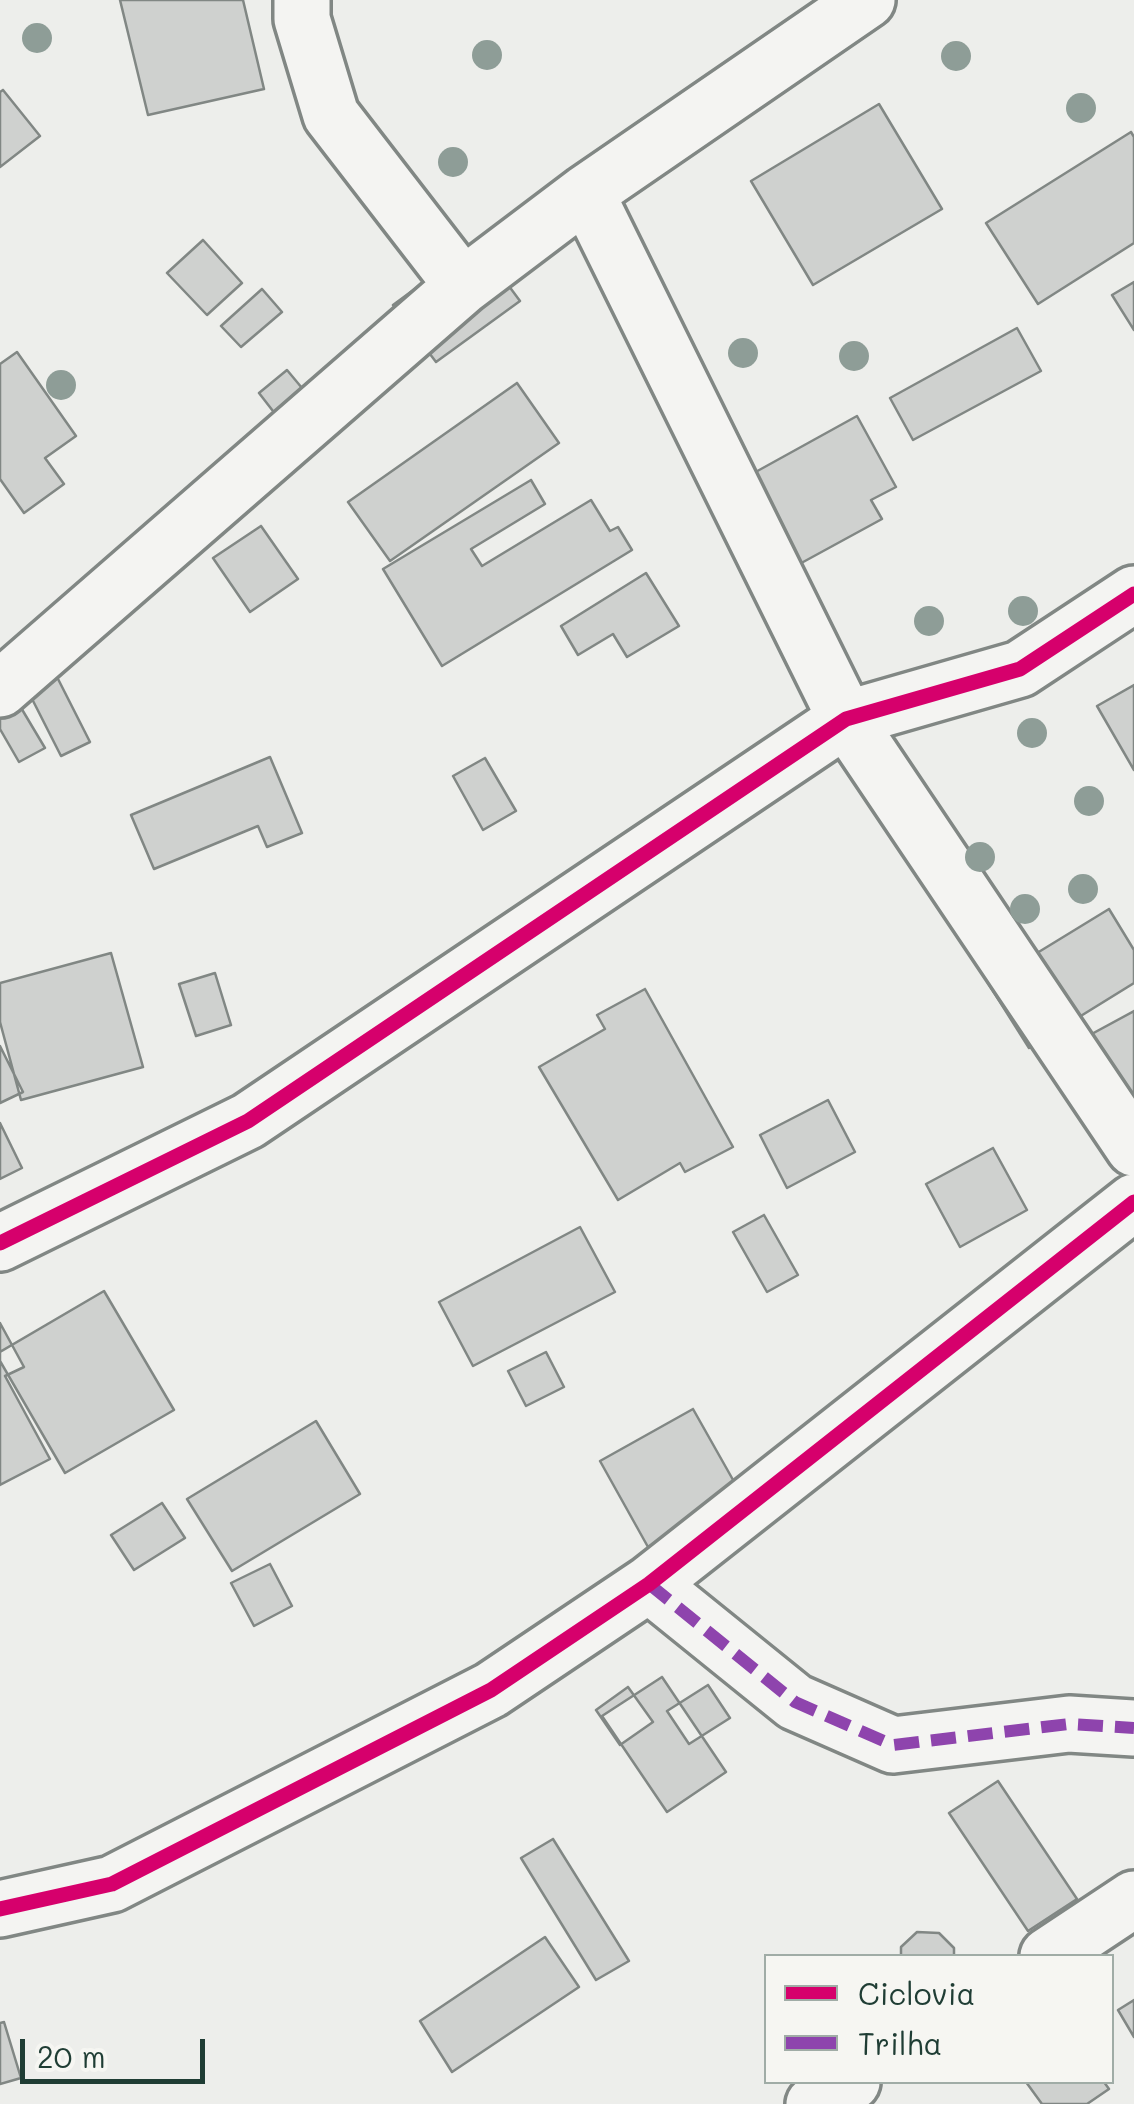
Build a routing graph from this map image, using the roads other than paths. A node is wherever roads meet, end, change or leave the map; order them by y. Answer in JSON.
{"nodes":[{"id":1,"x":302,"y":0,"type":"edge"},
{"id":2,"x":867,"y":0,"type":"edge"},
{"id":3,"x":586,"y":193,"type":"junction"},
{"id":4,"x":463,"y":286,"type":"junction"},
{"id":5,"x":1134,"y":594,"type":"edge"},
{"id":6,"x":0,"y":689,"type":"edge"},
{"id":7,"x":846,"y":719,"type":"junction"},
{"id":8,"x":1134,"y":1148,"type":"edge"},
{"id":9,"x":1134,"y":1202,"type":"edge"},
{"id":10,"x":0,"y":1242,"type":"edge"},
{"id":11,"x":649,"y":1584,"type":"junction"},
{"id":12,"x":1134,"y":1728,"type":"edge"},
{"id":13,"x":1134,"y":1899,"type":"edge"},
{"id":14,"x":0,"y":1909,"type":"edge"},
{"id":15,"x":1051,"y":1954,"type":"edge"},
{"id":16,"x":849,"y":2084,"type":"edge"},
{"id":17,"x":814,"y":2104,"type":"edge"}],
"edges":[{"from":1,"to":4,"type":"street"},
{"from":2,"to":3,"type":"street"},
{"from":3,"to":4,"type":"street"},
{"from":3,"to":7,"type":"street"},
{"from":4,"to":6,"type":"street"},
{"from":5,"to":7,"type":"street"},
{"from":7,"to":8,"type":"street"},
{"from":7,"to":10,"type":"street"},
{"from":9,"to":11,"type":"street"},
{"from":11,"to":12,"type":"street"},
{"from":11,"to":14,"type":"street"},
{"from":13,"to":15,"type":"street"},
{"from":16,"to":17,"type":"street"}]}
